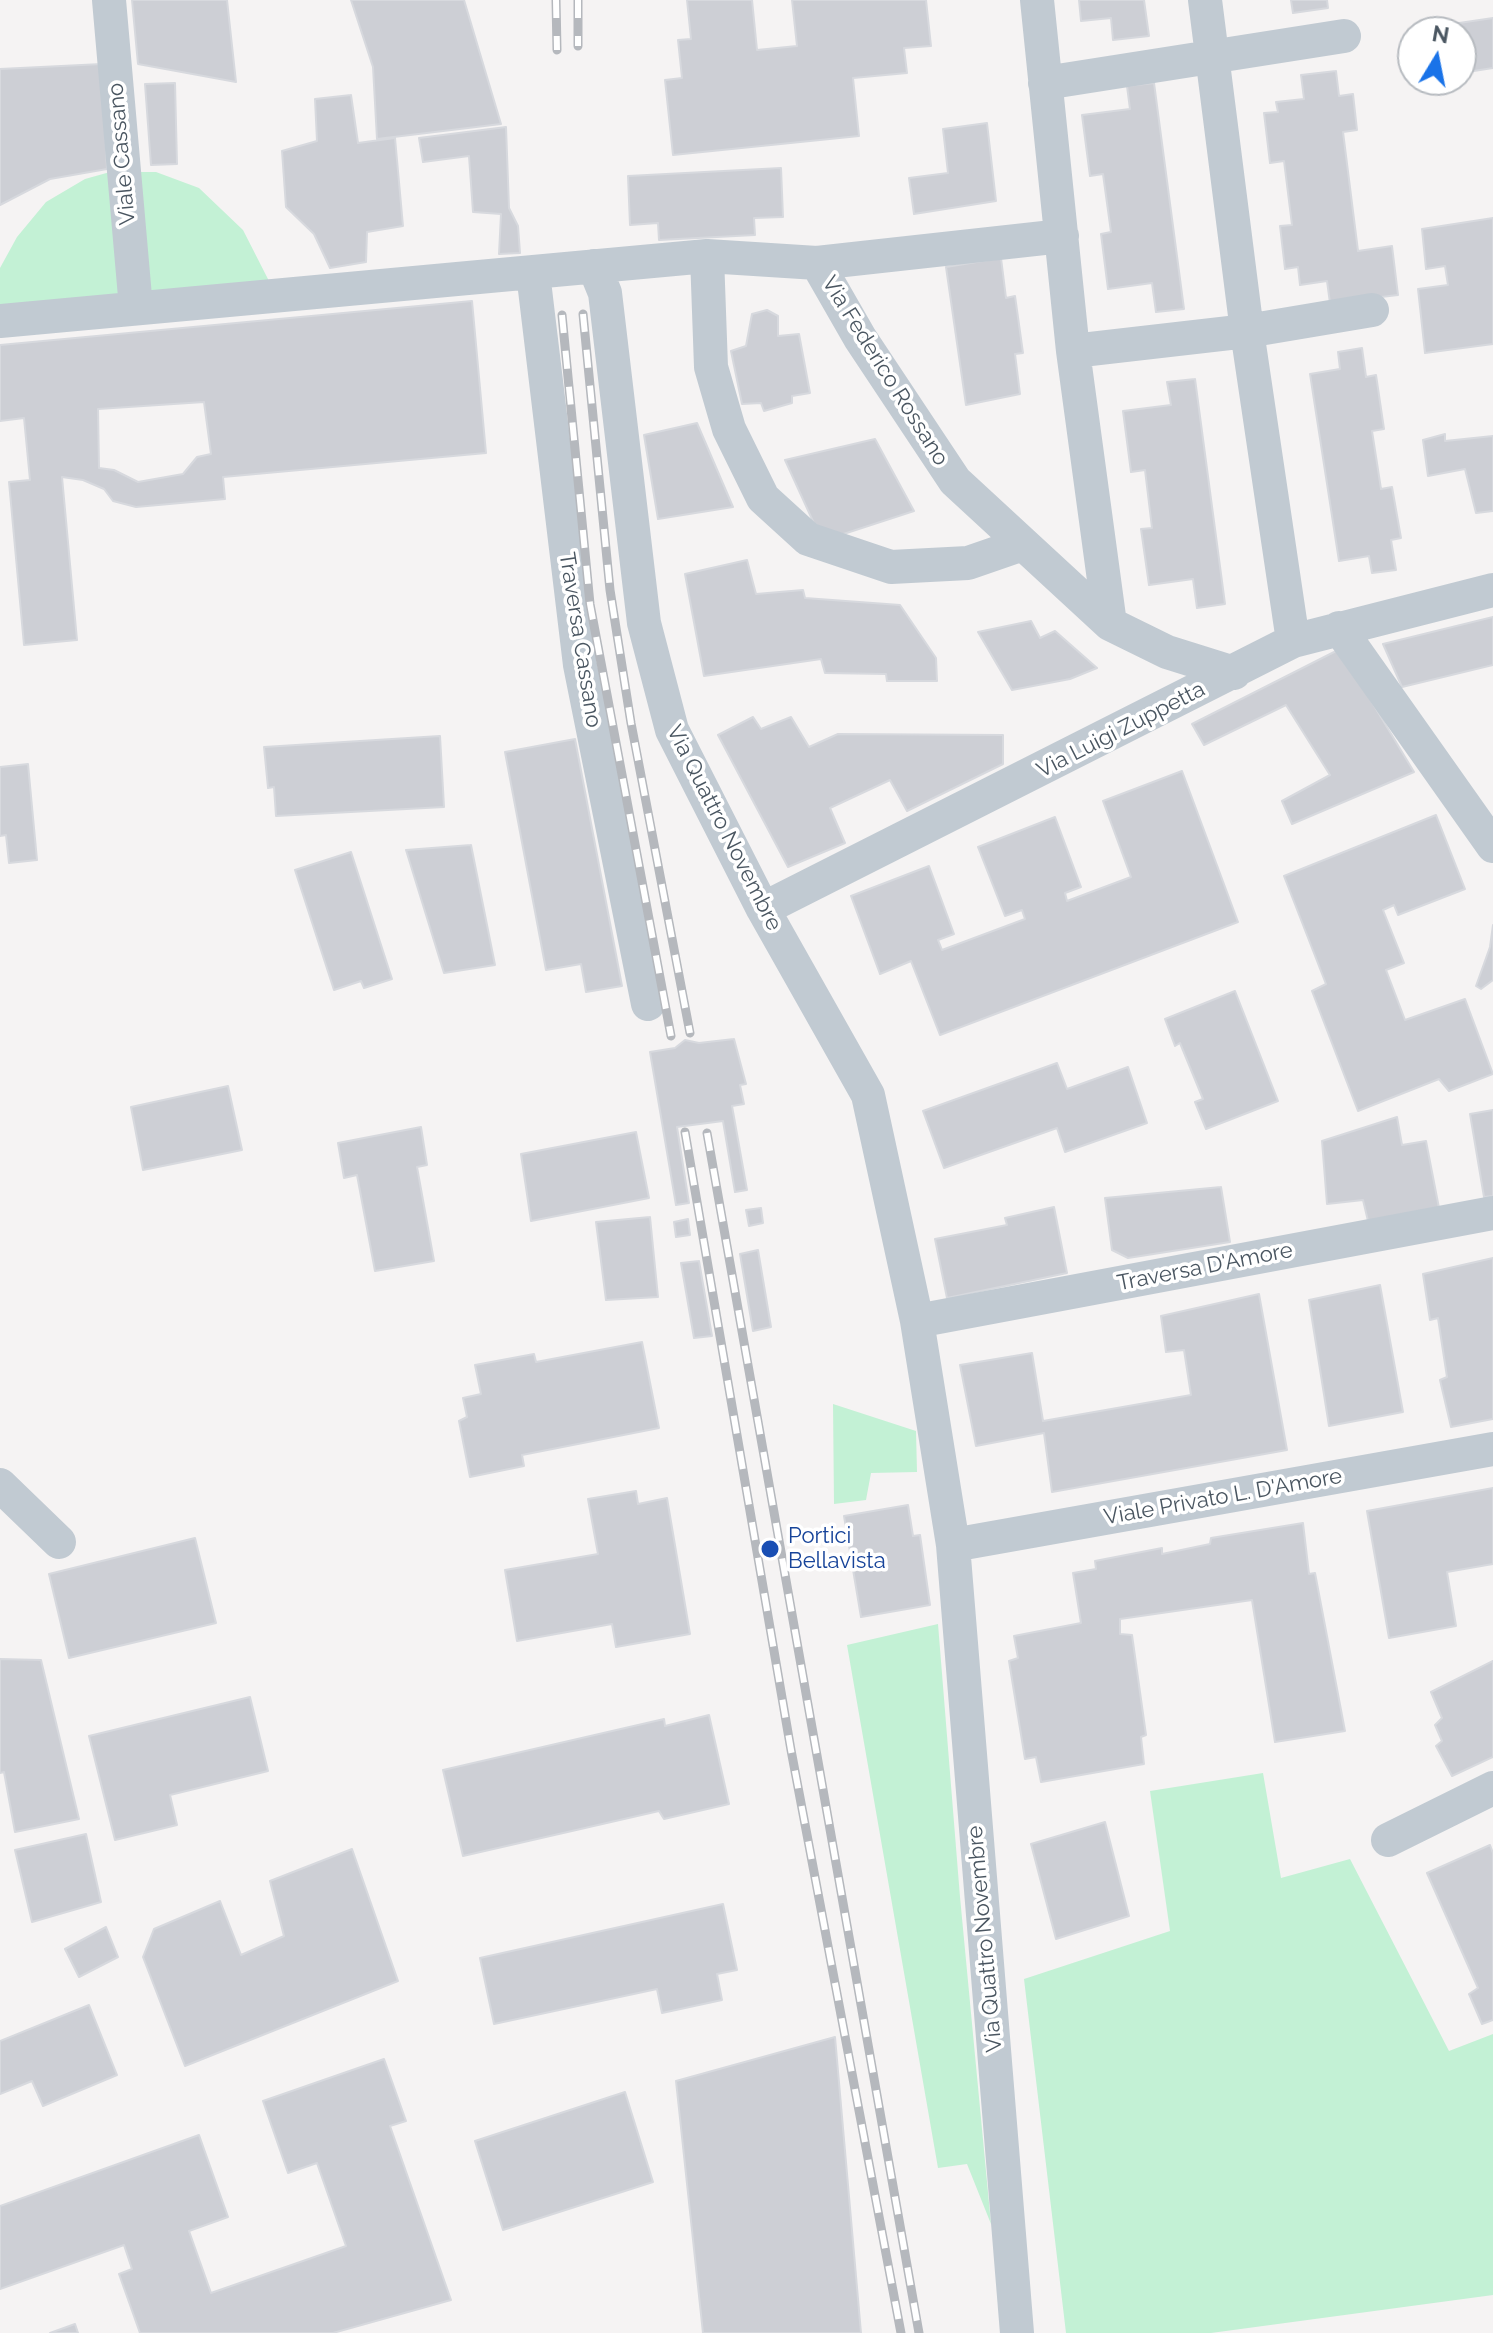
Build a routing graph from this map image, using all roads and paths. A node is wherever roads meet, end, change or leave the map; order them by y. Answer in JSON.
{"nodes":[{"id":1,"x":109,"y":0,"type":"edge"},
{"id":2,"x":1037,"y":0,"type":"edge"},
{"id":3,"x":1205,"y":0,"type":"edge"},
{"id":4,"x":1344,"y":36,"type":"dead end"},
{"id":5,"x":1213,"y":56,"type":"junction"},
{"id":6,"x":1045,"y":83,"type":"junction"},
{"id":7,"x":1062,"y":236,"type":"junction"},
{"id":8,"x":707,"y":256,"type":"junction"},
{"id":9,"x":817,"y":263,"type":"junction"},
{"id":10,"x":594,"y":266,"type":"junction"},
{"id":11,"x":533,"y":273,"type":"junction"},
{"id":12,"x":136,"y":308,"type":"junction"},
{"id":13,"x":1372,"y":310,"type":"dead end"},
{"id":14,"x":0,"y":321,"type":"edge"},
{"id":15,"x":1247,"y":331,"type":"junction"},
{"id":16,"x":1073,"y":351,"type":"junction"},
{"id":17,"x":1023,"y":544,"type":"junction"},
{"id":18,"x":1493,"y":590,"type":"edge"},
{"id":19,"x":1110,"y":624,"type":"junction"},
{"id":20,"x":1339,"y":628,"type":"junction"},
{"id":21,"x":1293,"y":641,"type":"junction"},
{"id":22,"x":1234,"y":673,"type":"junction"},
{"id":23,"x":1493,"y":846,"type":"edge"},
{"id":24,"x":763,"y":909,"type":"junction"},
{"id":25,"x":648,"y":1004,"type":"dead end"},
{"id":26,"x":1493,"y":1213,"type":"edge"},
{"id":27,"x":917,"y":1321,"type":"junction"},
{"id":28,"x":1493,"y":1449,"type":"edge"},
{"id":29,"x":0,"y":1485,"type":"edge"},
{"id":30,"x":59,"y":1542,"type":"dead end"},
{"id":31,"x":953,"y":1545,"type":"junction"},
{"id":32,"x":1493,"y":1788,"type":"edge"},
{"id":33,"x":1388,"y":1840,"type":"dead end"},
{"id":34,"x":1017,"y":2333,"type":"edge"}],
"edges":[{"from":1,"to":12,"type":"street","name":"Viale Cassano"},
{"from":2,"to":6,"type":"street"},
{"from":3,"to":5,"type":"street"},
{"from":4,"to":5,"type":"street"},
{"from":5,"to":6,"type":"street"},
{"from":5,"to":15,"type":"street"},
{"from":6,"to":7,"type":"street"},
{"from":7,"to":9,"type":"street"},
{"from":7,"to":16,"type":"street"},
{"from":8,"to":9,"type":"street","name":"Via Federico Rossano"},
{"from":8,"to":10,"type":"street","name":"Via Federico Rossano"},
{"from":8,"to":17,"type":"street"},
{"from":9,"to":17,"type":"street","name":"Via Federico Rossano"},
{"from":10,"to":11,"type":"street","name":"Via Federico Rossano"},
{"from":10,"to":24,"type":"street","name":"Via Quattro Novembre"},
{"from":11,"to":12,"type":"street","name":"Via Federico Rossano"},
{"from":11,"to":25,"type":"street","name":"Traversa Cassano"},
{"from":12,"to":14,"type":"street","name":"Via Federico Rossano"},
{"from":13,"to":15,"type":"street"},
{"from":15,"to":16,"type":"street"},
{"from":15,"to":21,"type":"street"},
{"from":16,"to":19,"type":"street"},
{"from":17,"to":19,"type":"street","name":"Via Federico Rossano"},
{"from":18,"to":20,"type":"street","name":"Via Luigi Zuppetta"},
{"from":19,"to":22,"type":"street","name":"Via Federico Rossano"},
{"from":20,"to":21,"type":"street","name":"Via Luigi Zuppetta"},
{"from":20,"to":23,"type":"street"},
{"from":21,"to":22,"type":"street","name":"Via Luigi Zuppetta"},
{"from":22,"to":24,"type":"street","name":"Via Luigi Zuppetta"},
{"from":24,"to":27,"type":"street","name":"Via Quattro Novembre"},
{"from":26,"to":27,"type":"street","name":"Traversa D'Amore"},
{"from":27,"to":31,"type":"street","name":"Via Quattro Novembre"},
{"from":28,"to":31,"type":"street","name":"Viale Privato L. D'Amore"},
{"from":29,"to":30,"type":"street"},
{"from":31,"to":34,"type":"street","name":"Via Quattro Novembre"},
{"from":32,"to":33,"type":"street"}]}
